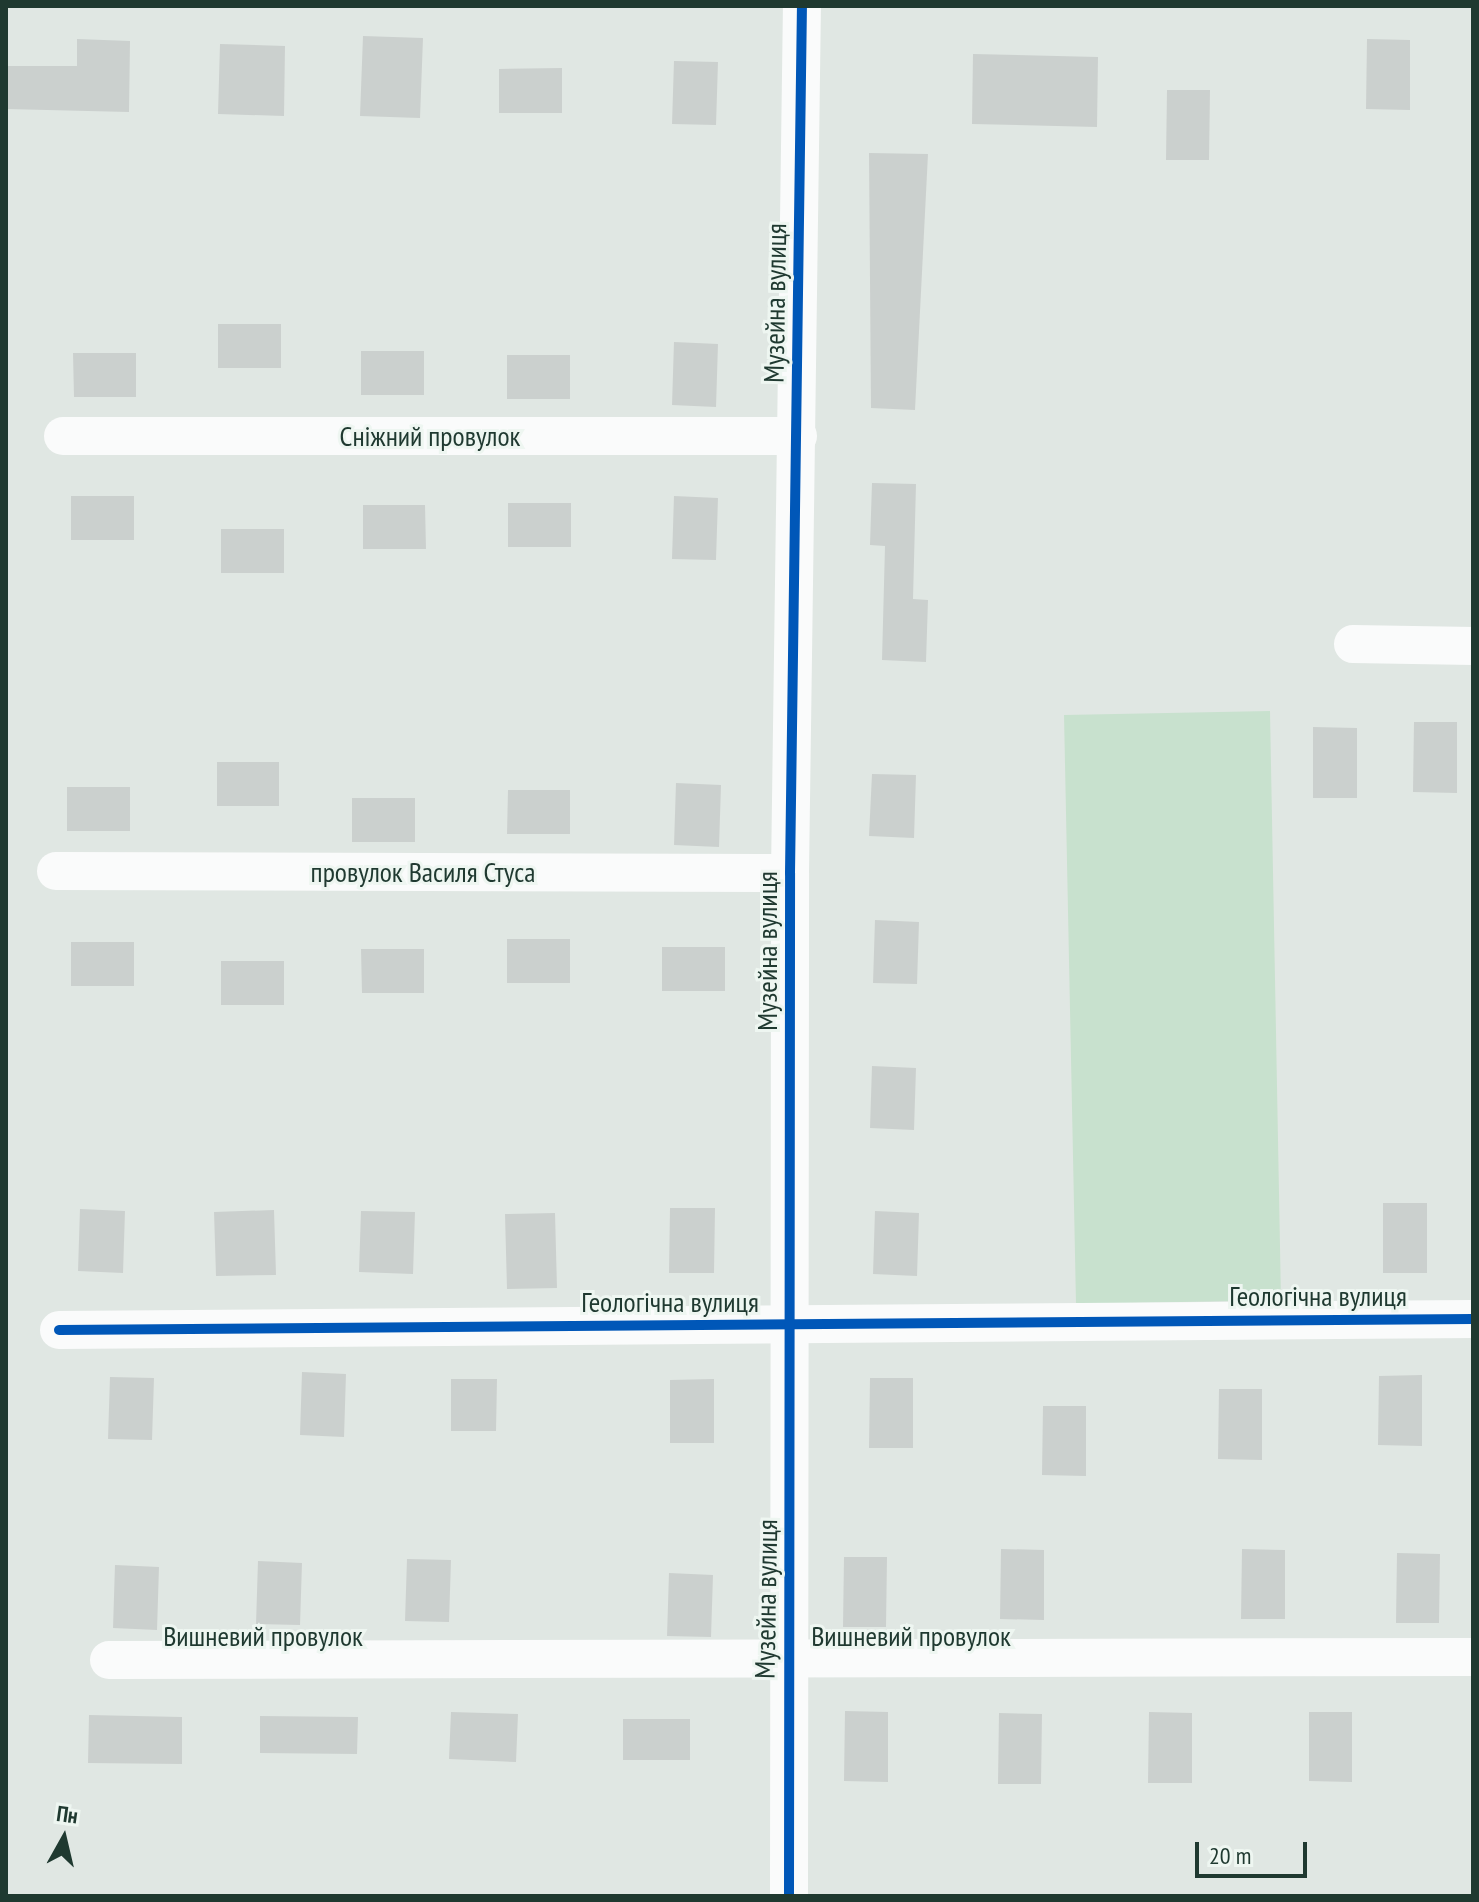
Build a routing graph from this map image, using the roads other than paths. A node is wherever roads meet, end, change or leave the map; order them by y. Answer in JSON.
{"nodes":[{"id":1,"x":802,"y":6,"type":"edge"},
{"id":2,"x":63,"y":436,"type":"dead end"},
{"id":3,"x":798,"y":436,"type":"junction"},
{"id":4,"x":1353,"y":644,"type":"dead end"},
{"id":5,"x":1473,"y":646,"type":"edge"},
{"id":6,"x":56,"y":871,"type":"dead end"},
{"id":7,"x":790,"y":873,"type":"junction"},
{"id":8,"x":1473,"y":1319,"type":"edge"},
{"id":9,"x":793,"y":1325,"type":"junction"},
{"id":10,"x":59,"y":1330,"type":"dead end"},
{"id":11,"x":1473,"y":1657,"type":"edge"},
{"id":12,"x":109,"y":1660,"type":"dead end"},
{"id":13,"x":790,"y":1661,"type":"junction"},
{"id":14,"x":789,"y":1896,"type":"edge"}],
"edges":[{"from":1,"to":3,"type":"street","name":"Музейна вулиця"},
{"from":2,"to":3,"type":"street","name":"Сніжний провулок"},
{"from":3,"to":7,"type":"street","name":"Музейна вулиця"},
{"from":4,"to":5,"type":"street"},
{"from":6,"to":7,"type":"street","name":"провулок Василя Стуса"},
{"from":7,"to":9,"type":"street","name":"Музейна вулиця"},
{"from":8,"to":9,"type":"street","name":"Геологічна вулиця"},
{"from":9,"to":10,"type":"street","name":"Геологічна вулиця"},
{"from":9,"to":13,"type":"street","name":"Музейна вулиця"},
{"from":11,"to":13,"type":"street","name":"Вишневий провулок"},
{"from":12,"to":13,"type":"street","name":"Вишневий провулок"},
{"from":13,"to":14,"type":"street","name":"Музейна вулиця"}]}
